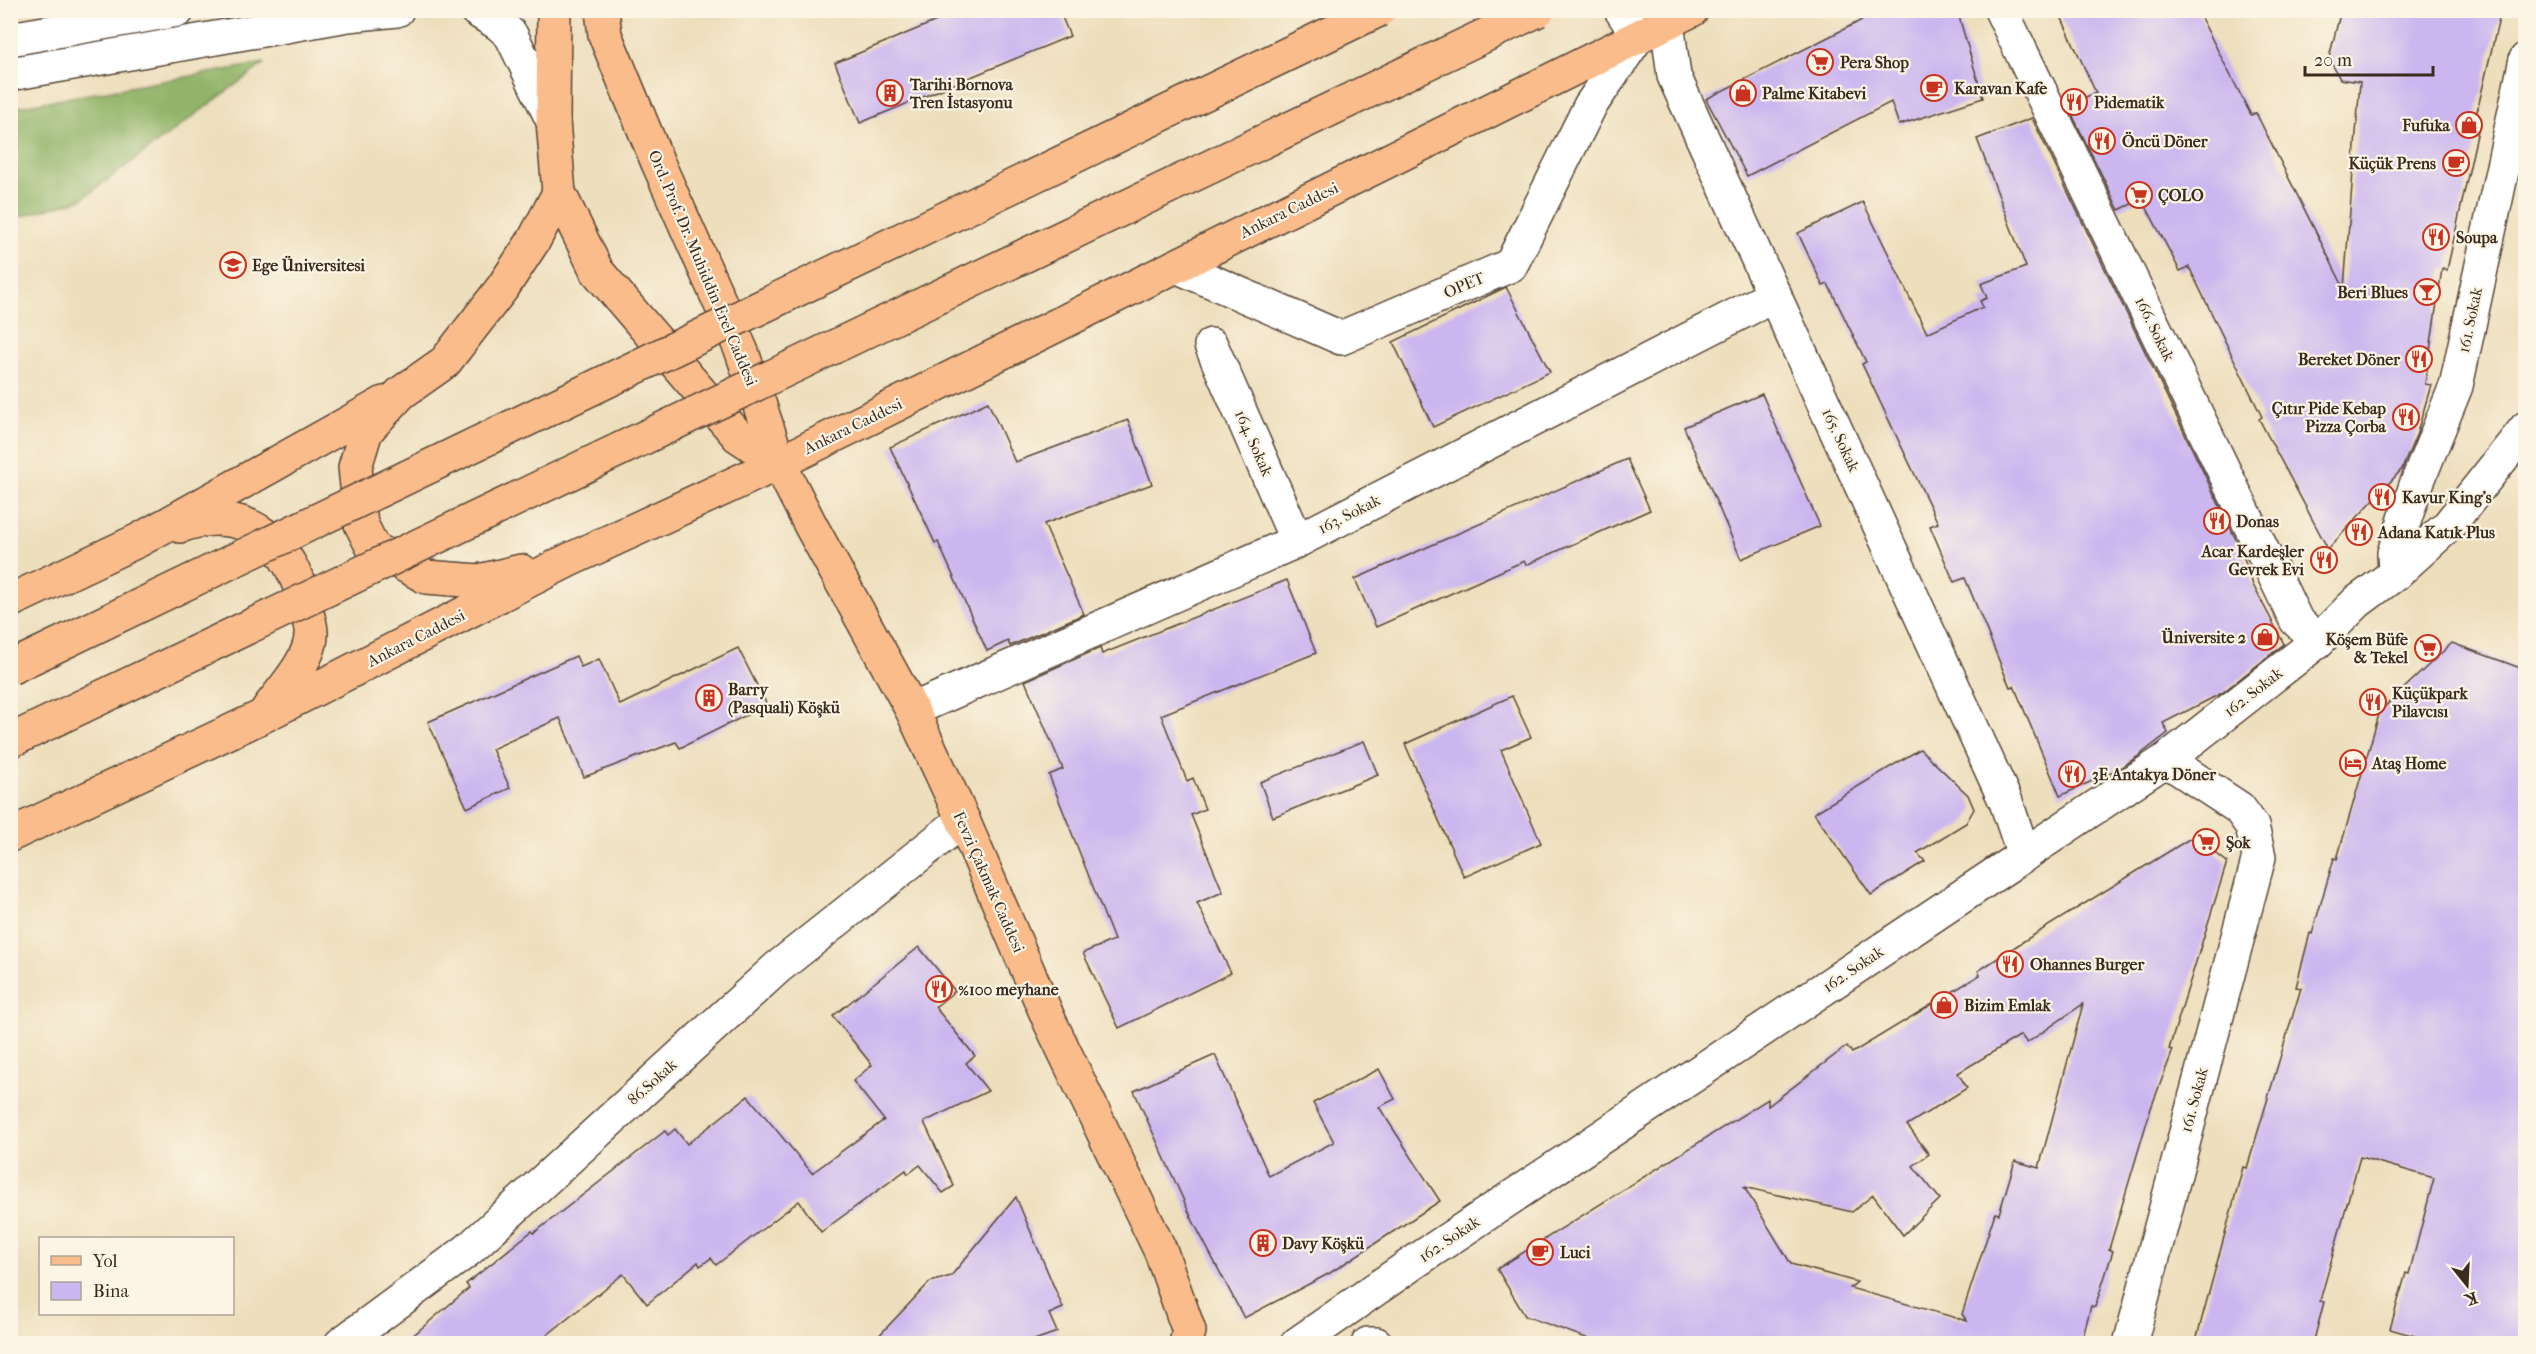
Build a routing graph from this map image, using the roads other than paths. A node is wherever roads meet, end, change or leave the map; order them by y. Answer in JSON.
{"nodes":[{"id":1,"x":177,"y":10,"type":"edge"},
{"id":2,"x":397,"y":10,"type":"edge"},
{"id":3,"x":476,"y":10,"type":"edge"},
{"id":4,"x":554,"y":10,"type":"edge"},
{"id":5,"x":602,"y":10,"type":"edge"},
{"id":6,"x":1379,"y":10,"type":"edge"},
{"id":7,"x":1538,"y":10,"type":"edge"},
{"id":8,"x":2001,"y":10,"type":"edge"},
{"id":9,"x":1680,"y":16,"type":"edge"},
{"id":10,"x":1630,"y":23,"type":"edge"},
{"id":11,"x":10,"y":39,"type":"edge"},
{"id":12,"x":2526,"y":59,"type":"edge"},
{"id":13,"x":10,"y":74,"type":"edge"},
{"id":14,"x":553,"y":121,"type":"junction"},
{"id":15,"x":559,"y":193,"type":"junction"},
{"id":16,"x":1176,"y":266,"type":"junction"},
{"id":17,"x":1775,"y":295,"type":"junction"},
{"id":18,"x":1211,"y":345,"type":"dead end"},
{"id":19,"x":401,"y":393,"type":"junction"},
{"id":20,"x":2526,"y":428,"type":"edge"},
{"id":21,"x":779,"y":463,"type":"junction"},
{"id":22,"x":140,"y":540,"type":"junction"},
{"id":23,"x":1297,"y":541,"type":"junction"},
{"id":24,"x":567,"y":561,"type":"junction"},
{"id":25,"x":2395,"y":574,"type":"junction"},
{"id":26,"x":10,"y":601,"type":"edge"},
{"id":27,"x":2318,"y":641,"type":"junction"},
{"id":28,"x":10,"y":668,"type":"edge"},
{"id":29,"x":912,"y":710,"type":"junction"},
{"id":30,"x":263,"y":716,"type":"junction"},
{"id":31,"x":10,"y":741,"type":"edge"},
{"id":32,"x":2166,"y":760,"type":"junction"},
{"id":33,"x":963,"y":820,"type":"junction"},
{"id":34,"x":10,"y":835,"type":"edge"},
{"id":35,"x":2024,"y":855,"type":"junction"},
{"id":36,"x":341,"y":1344,"type":"edge"},
{"id":37,"x":1186,"y":1344,"type":"edge"},
{"id":38,"x":1297,"y":1344,"type":"edge"},
{"id":39,"x":1368,"y":1344,"type":"edge"},
{"id":40,"x":1376,"y":1344,"type":"edge"},
{"id":41,"x":2130,"y":1344,"type":"edge"}],
"edges":[{"from":1,"to":11,"type":"street"},
{"from":2,"to":13,"type":"street"},
{"from":3,"to":14,"type":"street"},
{"from":4,"to":14,"type":"main road"},
{"from":5,"to":21,"type":"main road","name":"Ord. Prof. Dr. Muhiddin Erel Caddesi"},
{"from":6,"to":28,"type":"main road","bridge":true},
{"from":7,"to":31,"type":"main road","bridge":true},
{"from":8,"to":27,"type":"street","name":"166. Sokak"},
{"from":9,"to":10,"type":"main road","name":"Ankara Caddesi"},
{"from":9,"to":17,"type":"street","name":"165. Sokak"},
{"from":10,"to":16,"type":"main road","name":"Ankara Caddesi"},
{"from":10,"to":16,"type":"street","name":"OPET"},
{"from":12,"to":25,"type":"street","name":"161. Sokak"},
{"from":14,"to":15,"type":"main road"},
{"from":15,"to":19,"type":"main road"},
{"from":15,"to":21,"type":"main road"},
{"from":16,"to":21,"type":"main road","name":"Ankara Caddesi"},
{"from":17,"to":23,"type":"street","name":"163. Sokak"},
{"from":17,"to":35,"type":"street","name":"165. Sokak"},
{"from":18,"to":23,"type":"street","name":"164. Sokak"},
{"from":19,"to":22,"type":"main road"},
{"from":19,"to":24,"type":"main road"},
{"from":20,"to":25,"type":"street","name":"162. Sokak"},
{"from":21,"to":24,"type":"main road","name":"Ankara Caddesi"},
{"from":21,"to":29,"type":"main road","name":"Fevzi Çakmak Caddesi"},
{"from":22,"to":26,"type":"main road"},
{"from":22,"to":30,"type":"main road"},
{"from":23,"to":29,"type":"street","name":"163. Sokak"},
{"from":24,"to":30,"type":"main road","name":"Ankara Caddesi"},
{"from":25,"to":27,"type":"street","name":"162. Sokak"},
{"from":27,"to":32,"type":"street","name":"162. Sokak"},
{"from":29,"to":33,"type":"main road","name":"Fevzi Çakmak Caddesi"},
{"from":30,"to":34,"type":"main road","name":"Ankara Caddesi"},
{"from":32,"to":35,"type":"street","name":"162. Sokak"},
{"from":32,"to":41,"type":"street","name":"161. Sokak"},
{"from":33,"to":36,"type":"street","name":"86.Sokak"},
{"from":33,"to":37,"type":"main road","name":"Fevzi Çakmak Caddesi"},
{"from":35,"to":38,"type":"street","name":"162. Sokak"},
{"from":39,"to":40,"type":"street"}]}
